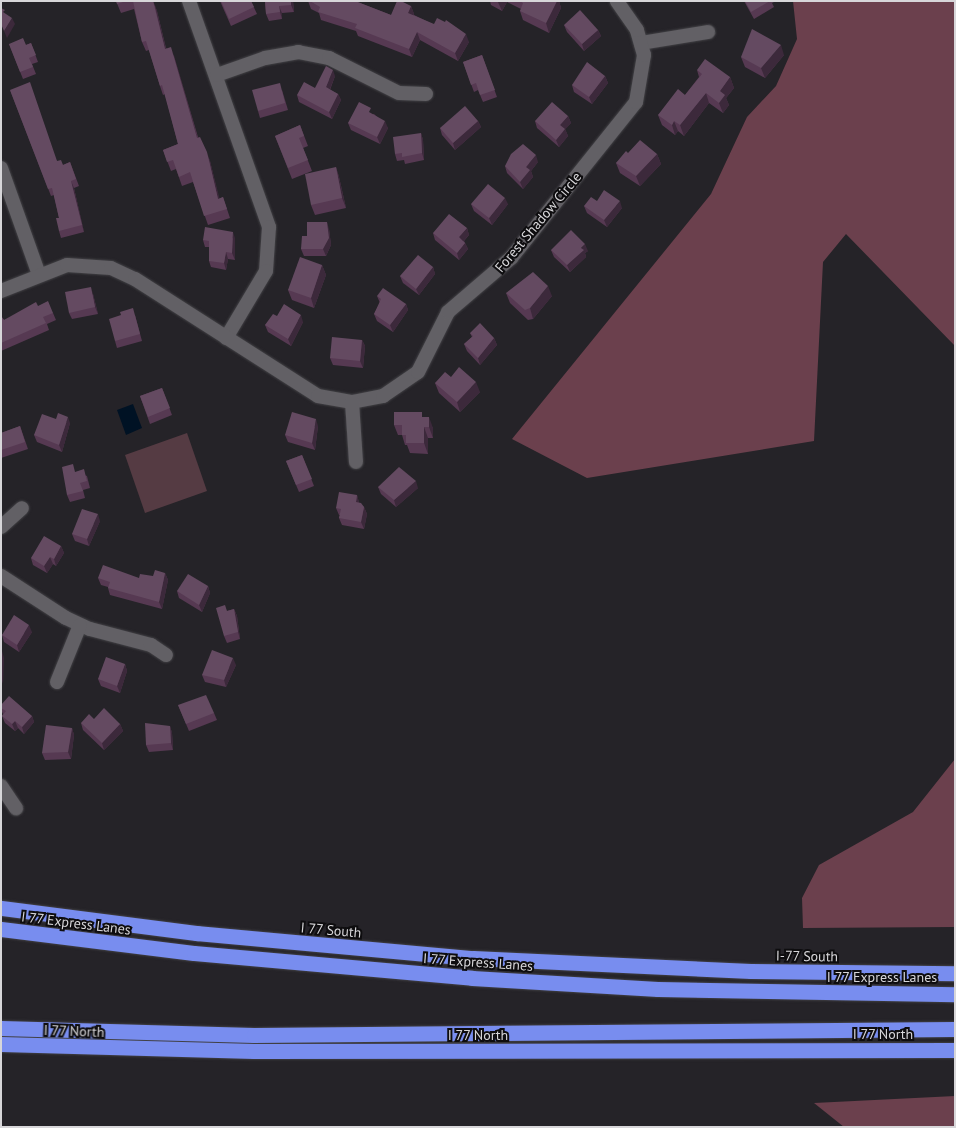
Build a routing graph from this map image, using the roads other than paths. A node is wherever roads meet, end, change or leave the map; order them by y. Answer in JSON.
{"nodes":[{"id":1,"x":189,"y":1,"type":"edge"},
{"id":2,"x":617,"y":1,"type":"edge"},
{"id":3,"x":708,"y":32,"type":"dead end"},
{"id":4,"x":641,"y":43,"type":"junction"},
{"id":5,"x":217,"y":75,"type":"junction"},
{"id":6,"x":426,"y":94,"type":"dead end"},
{"id":7,"x":1,"y":168,"type":"edge"},
{"id":8,"x":39,"y":275,"type":"junction"},
{"id":9,"x":1,"y":290,"type":"edge"},
{"id":10,"x":226,"y":338,"type":"junction"},
{"id":11,"x":352,"y":402,"type":"junction"},
{"id":12,"x":356,"y":462,"type":"dead end"},
{"id":13,"x":22,"y":508,"type":"dead end"},
{"id":14,"x":1,"y":527,"type":"edge"},
{"id":15,"x":1,"y":576,"type":"edge"},
{"id":16,"x":80,"y":625,"type":"junction"},
{"id":17,"x":166,"y":655,"type":"dead end"},
{"id":18,"x":57,"y":682,"type":"dead end"},
{"id":19,"x":1,"y":786,"type":"edge"},
{"id":20,"x":16,"y":808,"type":"dead end"},
{"id":21,"x":1,"y":908,"type":"edge"},
{"id":22,"x":1,"y":929,"type":"edge"},
{"id":23,"x":658,"y":968,"type":"junction"},
{"id":24,"x":955,"y":973,"type":"edge"},
{"id":25,"x":845,"y":994,"type":"junction"},
{"id":26,"x":955,"y":994,"type":"edge"},
{"id":27,"x":1,"y":1028,"type":"edge"},
{"id":28,"x":955,"y":1029,"type":"edge"},
{"id":29,"x":1,"y":1044,"type":"edge"},
{"id":30,"x":955,"y":1050,"type":"edge"}],
"edges":[{"from":1,"to":5,"type":"street"},
{"from":2,"to":4,"type":"street","name":"Forest Shadow Circle"},
{"from":3,"to":4,"type":"street"},
{"from":4,"to":11,"type":"street","name":"Forest Shadow Circle"},
{"from":5,"to":6,"type":"street"},
{"from":5,"to":10,"type":"street"},
{"from":7,"to":8,"type":"street"},
{"from":8,"to":9,"type":"street","name":"Forest Shadow Circle"},
{"from":8,"to":10,"type":"street","name":"Forest Shadow Circle"},
{"from":10,"to":11,"type":"street","name":"Forest Shadow Circle"},
{"from":11,"to":12,"type":"street"},
{"from":13,"to":14,"type":"street"},
{"from":15,"to":16,"type":"street"},
{"from":16,"to":17,"type":"street"},
{"from":16,"to":18,"type":"street"},
{"from":19,"to":20,"type":"street"},
{"from":21,"to":23,"type":"highway","name":"I 77 South"},
{"from":22,"to":25,"type":"highway","name":"I 77 Express Lanes"},
{"from":23,"to":24,"type":"highway","name":"I-77 South"},
{"from":23,"to":25,"type":"highway"},
{"from":25,"to":26,"type":"highway","name":"I 77 Express Lanes"},
{"from":27,"to":28,"type":"highway"},
{"from":29,"to":30,"type":"highway","name":"I 77 North"}]}
